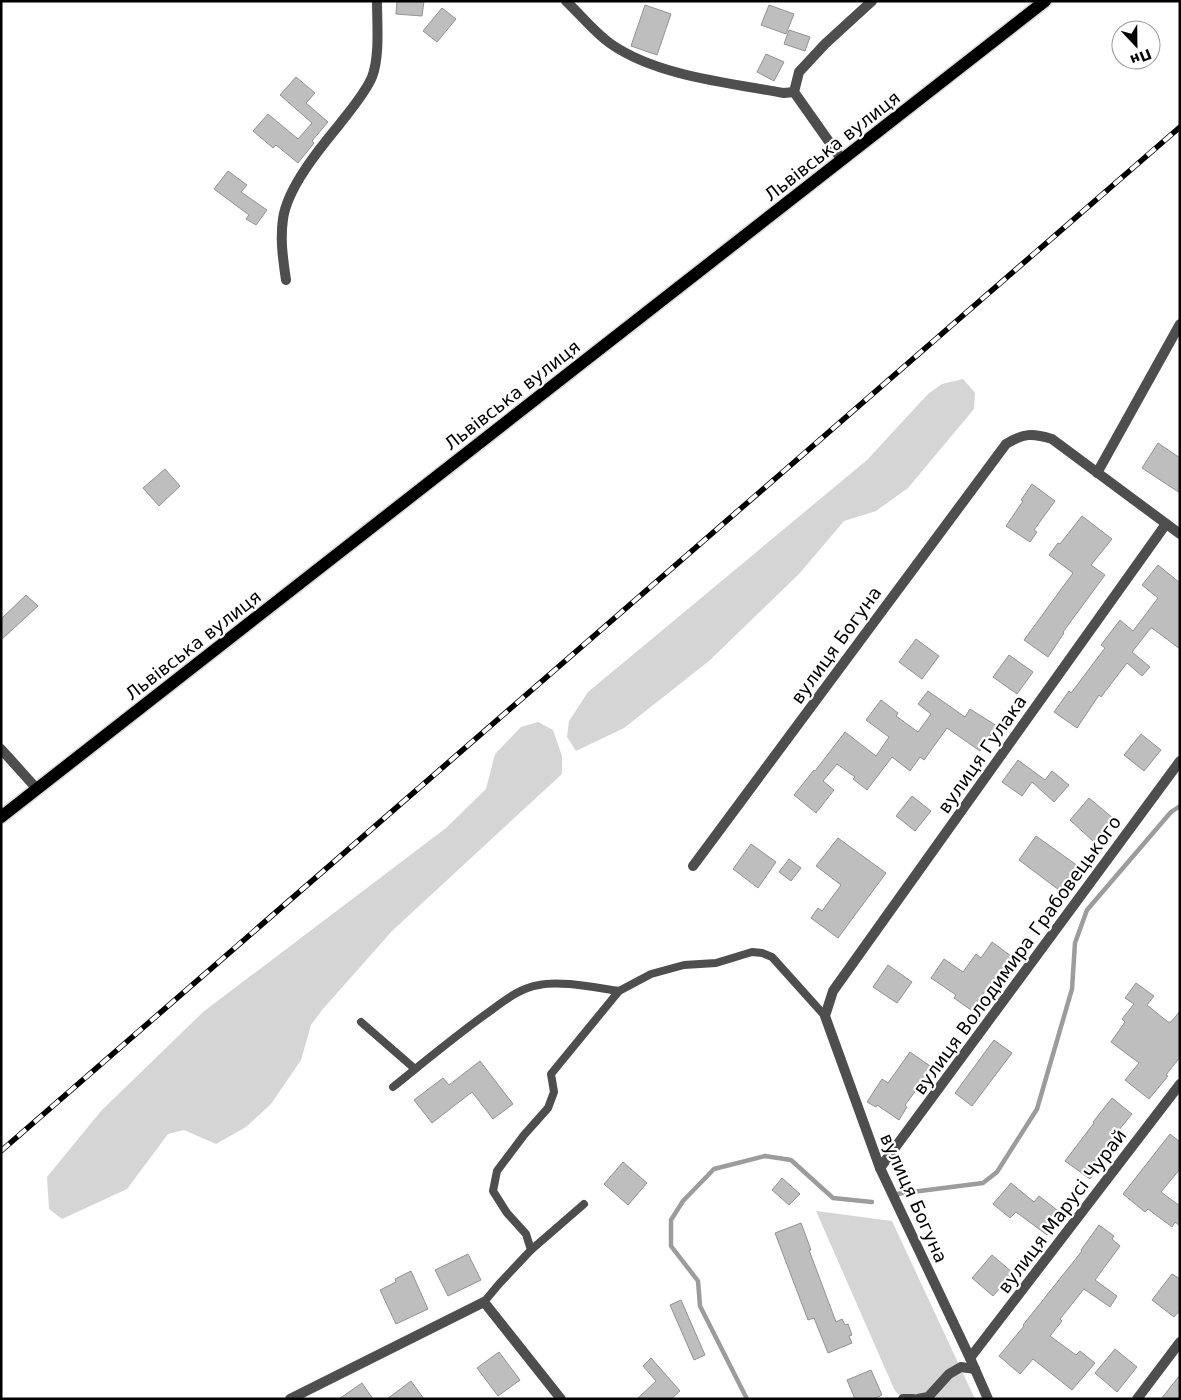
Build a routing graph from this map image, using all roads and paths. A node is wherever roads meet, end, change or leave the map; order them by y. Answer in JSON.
{"nodes":[{"id":1,"x":377,"y":1,"type":"edge"},
{"id":2,"x":566,"y":1,"type":"edge"},
{"id":3,"x":872,"y":1,"type":"edge"},
{"id":4,"x":1045,"y":1,"type":"edge"},
{"id":5,"x":794,"y":92,"type":"junction"},
{"id":6,"x":842,"y":160,"type":"junction"},
{"id":7,"x":286,"y":280,"type":"dead end"},
{"id":8,"x":1180,"y":324,"type":"edge"},
{"id":9,"x":1097,"y":473,"type":"junction"},
{"id":10,"x":1166,"y":524,"type":"junction"},
{"id":11,"x":1180,"y":534,"type":"edge"},
{"id":12,"x":1,"y":749,"type":"edge"},
{"id":13,"x":1180,"y":761,"type":"edge"},
{"id":14,"x":37,"y":789,"type":"junction"},
{"id":15,"x":1,"y":817,"type":"edge"},
{"id":16,"x":693,"y":866,"type":"dead end"},
{"id":17,"x":619,"y":991,"type":"junction"},
{"id":18,"x":827,"y":1011,"type":"junction"},
{"id":19,"x":362,"y":1022,"type":"dead end"},
{"id":20,"x":415,"y":1069,"type":"junction"},
{"id":21,"x":1180,"y":1084,"type":"edge"},
{"id":22,"x":393,"y":1087,"type":"dead end"},
{"id":23,"x":880,"y":1168,"type":"junction"},
{"id":24,"x":584,"y":1204,"type":"dead end"},
{"id":25,"x":531,"y":1250,"type":"junction"},
{"id":26,"x":484,"y":1302,"type":"junction"},
{"id":27,"x":1180,"y":1342,"type":"edge"},
{"id":28,"x":970,"y":1358,"type":"junction"},
{"id":29,"x":975,"y":1369,"type":"junction"},
{"id":30,"x":290,"y":1399,"type":"edge"},
{"id":31,"x":561,"y":1399,"type":"edge"},
{"id":32,"x":904,"y":1399,"type":"edge"},
{"id":33,"x":913,"y":1399,"type":"edge"},
{"id":34,"x":918,"y":1399,"type":"edge"},
{"id":35,"x":988,"y":1399,"type":"edge"},
{"id":36,"x":1137,"y":1399,"type":"edge"}],
"edges":[{"from":1,"to":7,"type":"street"},
{"from":2,"to":5,"type":"street"},
{"from":3,"to":5,"type":"street"},
{"from":4,"to":6,"type":"main road","name":"Львівська вулиця"},
{"from":5,"to":6,"type":"street"},
{"from":6,"to":14,"type":"main road","name":"Львівська вулиця"},
{"from":8,"to":9,"type":"street"},
{"from":9,"to":10,"type":"street"},
{"from":9,"to":16,"type":"street","name":"вулиця Богуна"},
{"from":10,"to":11,"type":"street"},
{"from":10,"to":18,"type":"street","name":"вулиця Гулака"},
{"from":12,"to":14,"type":"street"},
{"from":13,"to":23,"type":"street","name":"вулиця Володимира Грабовецького"},
{"from":14,"to":15,"type":"main road","name":"Львівська вулиця"},
{"from":17,"to":18,"type":"lane"},
{"from":17,"to":20,"type":"lane"},
{"from":17,"to":25,"type":"lane"},
{"from":18,"to":23,"type":"street","name":"вулиця Богуна"},
{"from":19,"to":20,"type":"lane"},
{"from":20,"to":22,"type":"lane"},
{"from":21,"to":28,"type":"street","name":"вулиця Марусі Чурай"},
{"from":23,"to":28,"type":"street","name":"вулиця Богуна"},
{"from":24,"to":25,"type":"lane"},
{"from":25,"to":26,"type":"lane"},
{"from":26,"to":30,"type":"street"},
{"from":26,"to":31,"type":"street"},
{"from":27,"to":36,"type":"street"},
{"from":28,"to":29,"type":"street","name":"вулиця Богуна"},
{"from":29,"to":34,"type":"street"},
{"from":29,"to":35,"type":"street","name":"вулиця Богуна"},
{"from":32,"to":33,"type":"street"}]}
